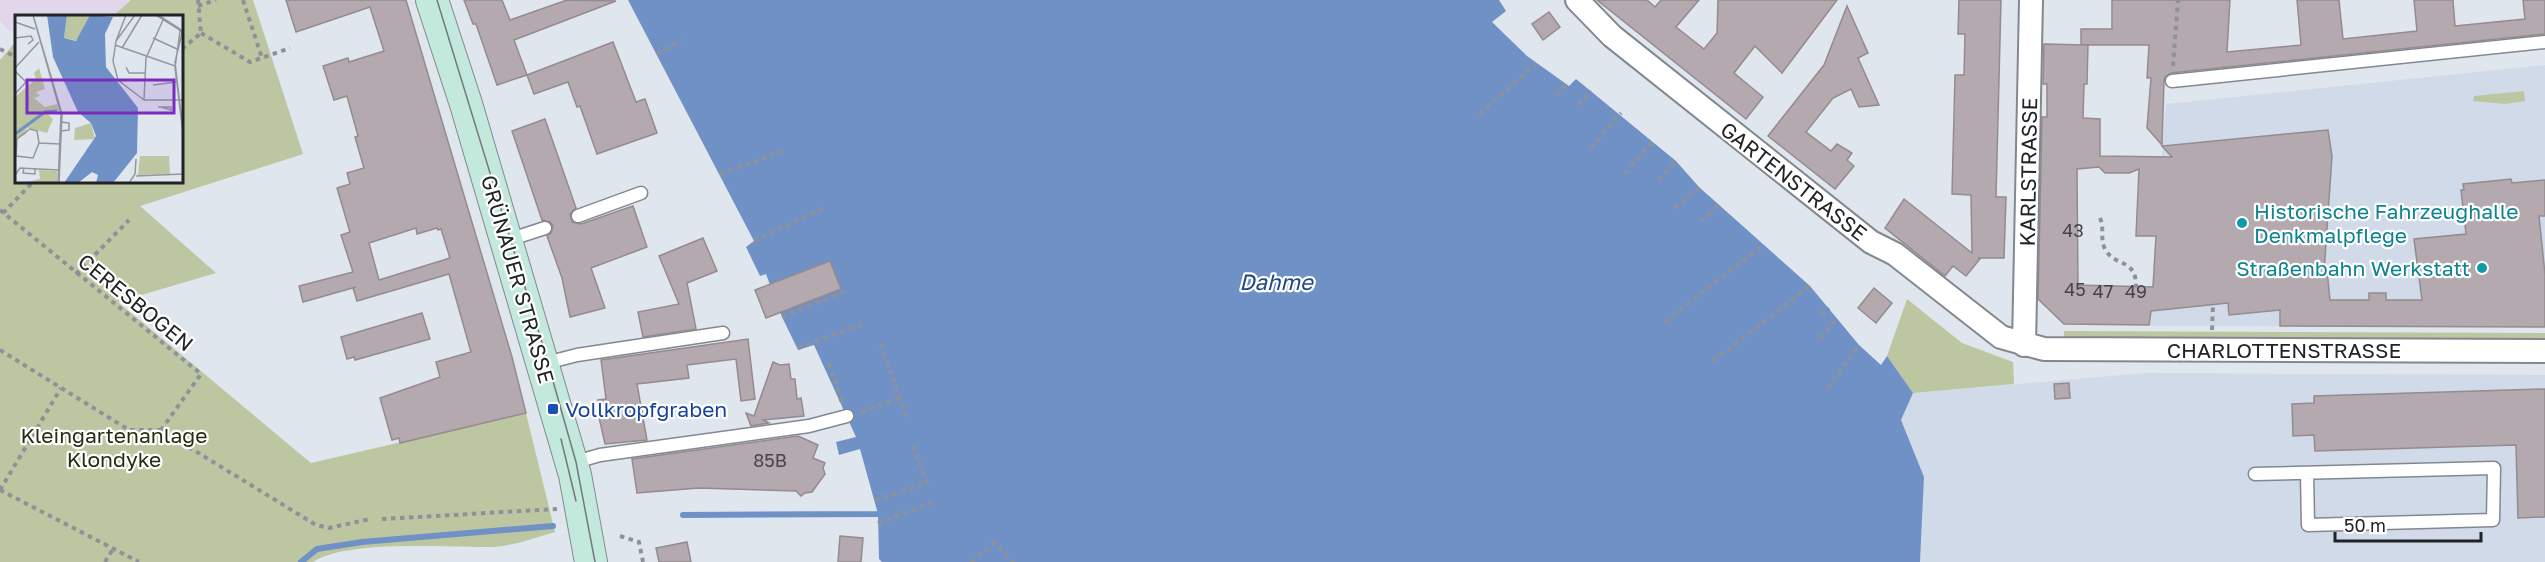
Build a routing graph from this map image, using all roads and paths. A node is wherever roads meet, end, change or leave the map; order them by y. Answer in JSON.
{"nodes":[{"id":1,"x":198,"y":0,"type":"edge"},
{"id":2,"x":216,"y":0,"type":"edge"},
{"id":3,"x":243,"y":0,"type":"edge"},
{"id":4,"x":432,"y":0,"type":"edge"},
{"id":5,"x":1577,"y":0,"type":"edge"},
{"id":6,"x":2031,"y":0,"type":"edge"},
{"id":7,"x":2178,"y":0,"type":"edge"},
{"id":8,"x":198,"y":6,"type":"junction"},
{"id":9,"x":201,"y":33,"type":"junction"},
{"id":10,"x":681,"y":40,"type":"dead end"},
{"id":11,"x":2545,"y":42,"type":"edge"},
{"id":12,"x":0,"y":48,"type":"edge"},
{"id":13,"x":183,"y":48,"type":"edge"},
{"id":14,"x":290,"y":48,"type":"dead end"},
{"id":15,"x":657,"y":54,"type":"dead end"},
{"id":16,"x":15,"y":56,"type":"edge"},
{"id":17,"x":262,"y":58,"type":"junction"},
{"id":18,"x":1535,"y":64,"type":"dead end"},
{"id":19,"x":2172,"y":81,"type":"joint"},
{"id":20,"x":1566,"y":84,"type":"dead end"},
{"id":21,"x":1591,"y":91,"type":"dead end"},
{"id":22,"x":1556,"y":95,"type":"dead end"},
{"id":23,"x":1578,"y":105,"type":"dead end"},
{"id":24,"x":1621,"y":113,"type":"dead end"},
{"id":25,"x":1480,"y":114,"type":"dead end"},
{"id":26,"x":1653,"y":141,"type":"dead end"},
{"id":27,"x":1591,"y":148,"type":"dead end"},
{"id":28,"x":783,"y":151,"type":"dead end"},
{"id":29,"x":1676,"y":161,"type":"dead end"},
{"id":30,"x":1625,"y":173,"type":"dead end"},
{"id":31,"x":720,"y":174,"type":"dead end"},
{"id":32,"x":1659,"y":180,"type":"dead end"},
{"id":33,"x":32,"y":183,"type":"edge"},
{"id":34,"x":1699,"y":187,"type":"dead end"},
{"id":35,"x":641,"y":193,"type":"dead end"},
{"id":36,"x":1720,"y":203,"type":"dead end"},
{"id":37,"x":826,"y":207,"type":"dead end"},
{"id":38,"x":1676,"y":208,"type":"dead end"},
{"id":39,"x":1,"y":211,"type":"edge"},
{"id":40,"x":578,"y":216,"type":"dead end"},
{"id":41,"x":2100,"y":218,"type":"dead end"},
{"id":42,"x":129,"y":220,"type":"dead end"},
{"id":43,"x":1701,"y":221,"type":"dead end"},
{"id":44,"x":545,"y":228,"type":"dead end"},
{"id":45,"x":507,"y":240,"type":"junction"},
{"id":46,"x":754,"y":241,"type":"dead end"},
{"id":47,"x":1764,"y":244,"type":"dead end"},
{"id":48,"x":76,"y":274,"type":"junction"},
{"id":49,"x":2136,"y":285,"type":"dead end"},
{"id":50,"x":1810,"y":286,"type":"dead end"},
{"id":51,"x":844,"y":292,"type":"dead end"},
{"id":52,"x":2214,"y":304,"type":"dead end"},
{"id":53,"x":1828,"y":308,"type":"dead end"},
{"id":54,"x":1822,"y":315,"type":"dead end"},
{"id":55,"x":783,"y":317,"type":"dead end"},
{"id":56,"x":1837,"y":319,"type":"dead end"},
{"id":57,"x":1665,"y":322,"type":"dead end"},
{"id":58,"x":863,"y":324,"type":"dead end"},
{"id":59,"x":2201,"y":330,"type":"dead end"},
{"id":60,"x":2212,"y":330,"type":"junction"},
{"id":61,"x":2224,"y":330,"type":"dead end"},
{"id":62,"x":723,"y":333,"type":"dead end"},
{"id":63,"x":1820,"y":338,"type":"dead end"},
{"id":64,"x":881,"y":344,"type":"dead end"},
{"id":65,"x":1859,"y":345,"type":"dead end"},
{"id":66,"x":2024,"y":345,"type":"junction"},
{"id":67,"x":798,"y":348,"type":"dead end"},
{"id":68,"x":0,"y":350,"type":"edge"},
{"id":69,"x":2545,"y":351,"type":"edge"},
{"id":70,"x":1713,"y":361,"type":"dead end"},
{"id":71,"x":829,"y":363,"type":"dead end"},
{"id":72,"x":542,"y":364,"type":"junction"},
{"id":73,"x":61,"y":388,"type":"junction"},
{"id":74,"x":1828,"y":388,"type":"dead end"},
{"id":75,"x":900,"y":398,"type":"junction"},
{"id":76,"x":847,"y":416,"type":"junction"},
{"id":77,"x":909,"y":422,"type":"dead end"},
{"id":78,"x":161,"y":430,"type":"junction"},
{"id":79,"x":913,"y":446,"type":"dead end"},
{"id":80,"x":586,"y":459,"type":"junction"},
{"id":81,"x":2307,"y":473,"type":"junction"},
{"id":82,"x":2255,"y":474,"type":"dead end"},
{"id":83,"x":0,"y":490,"type":"edge"},
{"id":84,"x":875,"y":500,"type":"dead end"},
{"id":85,"x":933,"y":502,"type":"dead end"},
{"id":86,"x":557,"y":509,"type":"dead end"},
{"id":87,"x":370,"y":519,"type":"dead end"},
{"id":88,"x":382,"y":519,"type":"dead end"},
{"id":89,"x":878,"y":523,"type":"dead end"},
{"id":90,"x":620,"y":536,"type":"dead end"},
{"id":91,"x":113,"y":549,"type":"junction"},
{"id":92,"x":105,"y":562,"type":"edge"},
{"id":93,"x":139,"y":562,"type":"edge"},
{"id":94,"x":591,"y":562,"type":"edge"},
{"id":95,"x":643,"y":562,"type":"edge"},
{"id":96,"x":971,"y":562,"type":"edge"},
{"id":97,"x":1014,"y":562,"type":"edge"}],
"edges":[{"from":1,"to":8,"type":"path"},
{"from":2,"to":8,"type":"path"},
{"from":3,"to":17,"type":"path"},
{"from":4,"to":45,"type":"main road","name":"GRÜNAUER STRASSE"},
{"from":5,"to":66,"type":"street","name":"GARTENSTRASSE"},
{"from":6,"to":66,"type":"street","name":"KARLSTRASSE"},
{"from":7,"to":19,"type":"path"},
{"from":8,"to":9,"type":"path"},
{"from":9,"to":13,"type":"path"},
{"from":9,"to":17,"type":"path"},
{"from":10,"to":15,"type":"path"},
{"from":11,"to":19,"type":"lane"},
{"from":12,"to":16,"type":"path"},
{"from":14,"to":17,"type":"path"},
{"from":18,"to":25,"type":"path"},
{"from":20,"to":22,"type":"path"},
{"from":21,"to":23,"type":"path"},
{"from":24,"to":27,"type":"path"},
{"from":26,"to":30,"type":"path"},
{"from":28,"to":31,"type":"path"},
{"from":29,"to":32,"type":"path"},
{"from":33,"to":39,"type":"path"},
{"from":34,"to":38,"type":"path"},
{"from":35,"to":40,"type":"lane"},
{"from":36,"to":43,"type":"path"},
{"from":37,"to":46,"type":"path"},
{"from":39,"to":48,"type":"path","name":"CERESBOGEN"},
{"from":41,"to":49,"type":"path"},
{"from":42,"to":48,"type":"path"},
{"from":44,"to":45,"type":"lane"},
{"from":45,"to":72,"type":"main road","name":"GRÜNAUER STRASSE"},
{"from":47,"to":57,"type":"path"},
{"from":48,"to":78,"type":"path","name":"CERESBOGEN"},
{"from":50,"to":70,"type":"path"},
{"from":51,"to":55,"type":"path"},
{"from":52,"to":60,"type":"path"},
{"from":53,"to":54,"type":"path"},
{"from":56,"to":63,"type":"path"},
{"from":58,"to":67,"type":"path"},
{"from":59,"to":60,"type":"path"},
{"from":60,"to":61,"type":"path"},
{"from":62,"to":72,"type":"lane"},
{"from":64,"to":75,"type":"path"},
{"from":65,"to":74,"type":"path"},
{"from":66,"to":69,"type":"street","name":"CHARLOTTENSTRASSE"},
{"from":68,"to":73,"type":"path"},
{"from":71,"to":76,"type":"path"},
{"from":72,"to":80,"type":"main road","name":"GRÜNAUER STRASSE"},
{"from":73,"to":78,"type":"path"},
{"from":73,"to":83,"type":"path"},
{"from":75,"to":76,"type":"path"},
{"from":75,"to":77,"type":"path"},
{"from":76,"to":80,"type":"lane"},
{"from":78,"to":87,"type":"path"},
{"from":79,"to":84,"type":"path"},
{"from":80,"to":94,"type":"main road","name":"GRÜNAUER STRASSE"},
{"from":81,"to":81,"type":"lane"},
{"from":81,"to":82,"type":"lane"},
{"from":83,"to":91,"type":"path"},
{"from":85,"to":89,"type":"path"},
{"from":86,"to":88,"type":"path"},
{"from":90,"to":95,"type":"path"},
{"from":91,"to":92,"type":"path"},
{"from":91,"to":93,"type":"path"},
{"from":96,"to":97,"type":"path"}]}
